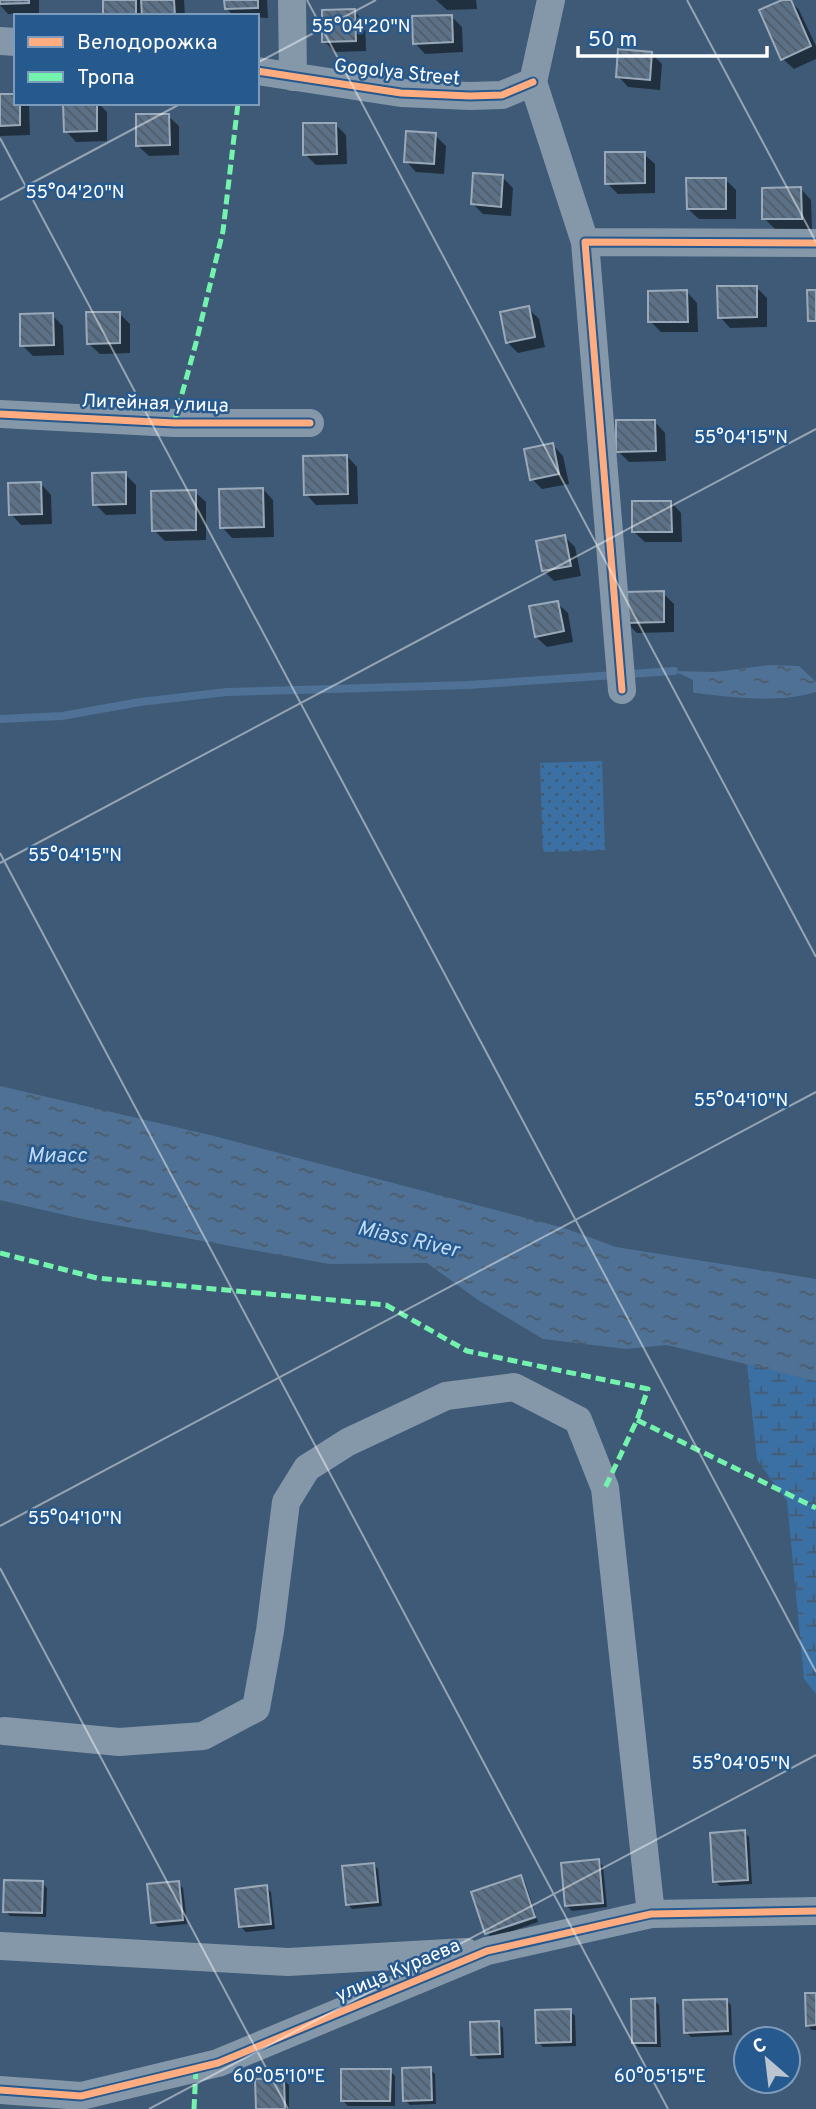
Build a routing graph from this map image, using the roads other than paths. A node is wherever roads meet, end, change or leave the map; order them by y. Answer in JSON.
{"nodes":[{"id":1,"x":292,"y":0,"type":"edge"},
{"id":2,"x":551,"y":0,"type":"edge"},
{"id":3,"x":259,"y":71,"type":"edge"},
{"id":4,"x":293,"y":77,"type":"junction"},
{"id":5,"x":533,"y":82,"type":"junction"},
{"id":6,"x":585,"y":242,"type":"junction"},
{"id":7,"x":816,"y":243,"type":"edge"},
{"id":8,"x":0,"y":414,"type":"edge"},
{"id":9,"x":310,"y":423,"type":"dead end"},
{"id":10,"x":622,"y":690,"type":"dead end"},
{"id":11,"x":4,"y":1731,"type":"dead end"},
{"id":12,"x":816,"y":1911,"type":"edge"},
{"id":13,"x":651,"y":1914,"type":"junction"},
{"id":14,"x":0,"y":1946,"type":"edge"},
{"id":15,"x":487,"y":1951,"type":"junction"},
{"id":16,"x":0,"y":2090,"type":"edge"}],
"edges":[{"from":1,"to":4,"type":"street"},
{"from":2,"to":5,"type":"street"},
{"from":3,"to":4,"type":"street","name":"Gogolya Street"},
{"from":4,"to":5,"type":"street","name":"Gogolya Street"},
{"from":5,"to":6,"type":"street"},
{"from":6,"to":7,"type":"street"},
{"from":6,"to":10,"type":"street"},
{"from":8,"to":9,"type":"street","name":"Литейная улица"},
{"from":11,"to":13,"type":"street"},
{"from":12,"to":13,"type":"street","name":"улица Кураева"},
{"from":13,"to":15,"type":"street","name":"улица Кураева"},
{"from":14,"to":15,"type":"street"},
{"from":15,"to":16,"type":"street","name":"улица Кураева"}]}
